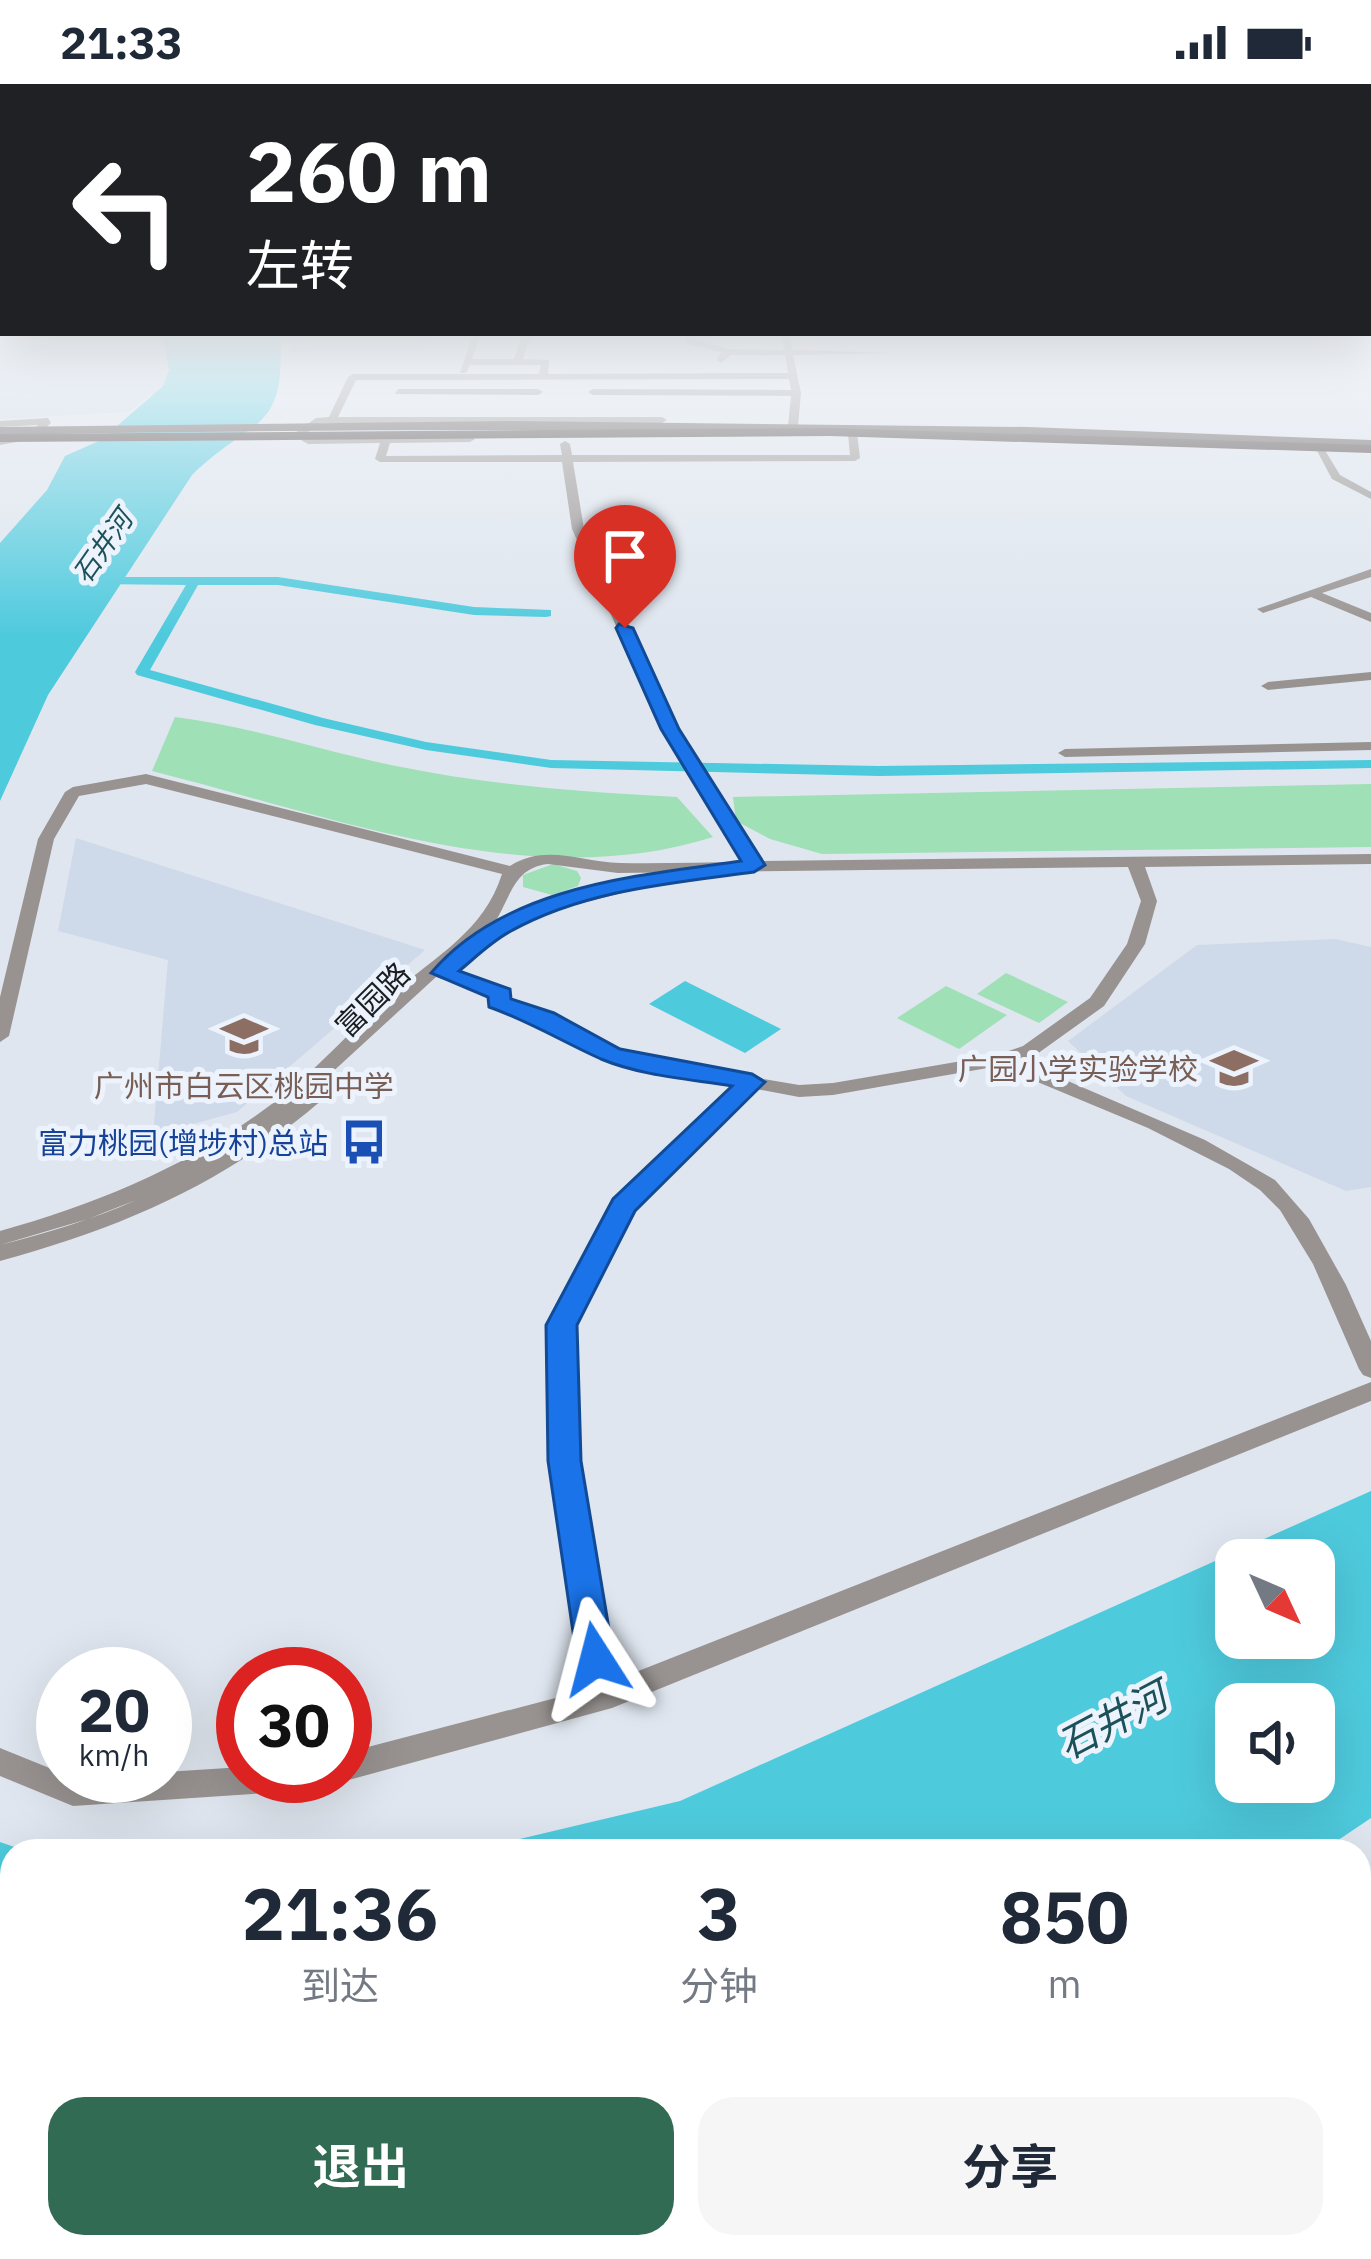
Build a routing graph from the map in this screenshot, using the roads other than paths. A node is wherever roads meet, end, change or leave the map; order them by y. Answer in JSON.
{"nodes":[{"id":1,"x":0,"y":434,"type":"edge"},
{"id":2,"x":46,"y":434,"type":"edge"},
{"id":3,"x":81,"y":434,"type":"edge"},
{"id":4,"x":302,"y":434,"type":"edge"},
{"id":5,"x":375,"y":434,"type":"edge"},
{"id":6,"x":412,"y":434,"type":"edge"},
{"id":7,"x":708,"y":434,"type":"edge"},
{"id":8,"x":739,"y":434,"type":"edge"},
{"id":9,"x":750,"y":434,"type":"edge"},
{"id":10,"x":811,"y":434,"type":"joint"},
{"id":11,"x":818,"y":434,"type":"edge"},
{"id":12,"x":854,"y":434,"type":"edge"},
{"id":13,"x":918,"y":434,"type":"edge"},
{"id":14,"x":920,"y":434,"type":"edge"},
{"id":15,"x":1092,"y":434,"type":"edge"},
{"id":16,"x":1127,"y":434,"type":"edge"},
{"id":17,"x":1137,"y":434,"type":"edge"},
{"id":18,"x":1202,"y":434,"type":"edge"},
{"id":19,"x":1216,"y":434,"type":"edge"},
{"id":20,"x":656,"y":436,"type":"junction"},
{"id":21,"x":565,"y":437,"type":"junction"},
{"id":22,"x":1227,"y":437,"type":"junction"},
{"id":23,"x":1033,"y":438,"type":"junction"},
{"id":24,"x":410,"y":439,"type":"junction"},
{"id":25,"x":474,"y":439,"type":"junction"},
{"id":26,"x":386,"y":440,"type":"junction"},
{"id":27,"x":1283,"y":445,"type":"junction"},
{"id":28,"x":1371,"y":446,"type":"edge"},
{"id":29,"x":1319,"y":449,"type":"junction"},
{"id":30,"x":655,"y":456,"type":"junction"},
{"id":31,"x":564,"y":457,"type":"junction"},
{"id":32,"x":739,"y":457,"type":"junction"},
{"id":33,"x":472,"y":458,"type":"junction"},
{"id":34,"x":1371,"y":496,"type":"edge"},
{"id":35,"x":1371,"y":573,"type":"edge"},
{"id":36,"x":1311,"y":593,"type":"junction"},
{"id":37,"x":1263,"y":609,"type":"dead end"},
{"id":38,"x":1371,"y":618,"type":"edge"},
{"id":39,"x":1371,"y":676,"type":"edge"},
{"id":40,"x":1268,"y":686,"type":"dead end"},
{"id":41,"x":1371,"y":746,"type":"edge"},
{"id":42,"x":1065,"y":753,"type":"dead end"},
{"id":43,"x":1371,"y":859,"type":"edge"},
{"id":44,"x":1135,"y":862,"type":"junction"},
{"id":45,"x":584,"y":864,"type":"junction"},
{"id":46,"x":754,"y":865,"type":"junction"},
{"id":47,"x":510,"y":877,"type":"junction"},
{"id":48,"x":573,"y":898,"type":"junction"},
{"id":49,"x":442,"y":973,"type":"junction"},
{"id":50,"x":0,"y":1036,"type":"edge"},
{"id":51,"x":1001,"y":1060,"type":"junction"},
{"id":52,"x":752,"y":1082,"type":"junction"},
{"id":53,"x":300,"y":1100,"type":"junction"},
{"id":54,"x":0,"y":1238,"type":"edge"},
{"id":55,"x":0,"y":1253,"type":"edge"},
{"id":56,"x":1371,"y":1369,"type":"edge"},
{"id":57,"x":1371,"y":1391,"type":"edge"},
{"id":58,"x":602,"y":1699,"type":"junction"},
{"id":59,"x":372,"y":1760,"type":"edge"},
{"id":60,"x":0,"y":1762,"type":"edge"},
{"id":61,"x":216,"y":1782,"type":"edge"}],
"edges":[{"from":1,"to":2,"type":"main road"},
{"from":1,"to":3,"type":"highway"},
{"from":4,"to":26,"type":"street"},
{"from":5,"to":26,"type":"street"},
{"from":6,"to":24,"type":"street"},
{"from":7,"to":20,"type":"street"},
{"from":8,"to":32,"type":"street"},
{"from":9,"to":10,"type":"main road"},
{"from":10,"to":11,"type":"main road"},
{"from":12,"to":32,"type":"street"},
{"from":13,"to":23,"type":"main road"},
{"from":14,"to":23,"type":"main road"},
{"from":15,"to":28,"type":"highway"},
{"from":16,"to":22,"type":"main road"},
{"from":17,"to":28,"type":"highway"},
{"from":18,"to":22,"type":"main road"},
{"from":19,"to":28,"type":"main road"},
{"from":20,"to":21,"type":"street"},
{"from":20,"to":30,"type":"street"},
{"from":21,"to":25,"type":"street"},
{"from":21,"to":31,"type":"street"},
{"from":22,"to":28,"type":"main road"},
{"from":23,"to":27,"type":"main road"},
{"from":24,"to":25,"type":"street"},
{"from":24,"to":26,"type":"street"},
{"from":25,"to":33,"type":"street"},
{"from":26,"to":33,"type":"street"},
{"from":27,"to":28,"type":"main road"},
{"from":27,"to":29,"type":"main road"},
{"from":28,"to":29,"type":"main road"},
{"from":29,"to":34,"type":"street"},
{"from":30,"to":31,"type":"street"},
{"from":30,"to":32,"type":"street"},
{"from":31,"to":33,"type":"street"},
{"from":31,"to":46,"type":"street"},
{"from":35,"to":36,"type":"street"},
{"from":36,"to":37,"type":"street"},
{"from":36,"to":38,"type":"street"},
{"from":39,"to":40,"type":"street"},
{"from":41,"to":42,"type":"street"},
{"from":43,"to":44,"type":"street"},
{"from":44,"to":46,"type":"street"},
{"from":44,"to":51,"type":"street"},
{"from":45,"to":46,"type":"street"},
{"from":45,"to":47,"type":"street"},
{"from":45,"to":48,"type":"street"},
{"from":46,"to":48,"type":"street","name":"富园路"},
{"from":47,"to":48,"type":"street"},
{"from":47,"to":50,"type":"street"},
{"from":47,"to":53,"type":"street","name":"富园路"},
{"from":48,"to":49,"type":"street","name":"富园路"},
{"from":49,"to":52,"type":"street"},
{"from":49,"to":53,"type":"street","name":"富园路"},
{"from":51,"to":52,"type":"street"},
{"from":51,"to":56,"type":"street"},
{"from":52,"to":58,"type":"street"},
{"from":53,"to":54,"type":"street"},
{"from":53,"to":55,"type":"street"},
{"from":57,"to":58,"type":"street"},
{"from":58,"to":59,"type":"street"},
{"from":60,"to":61,"type":"street"}]}
